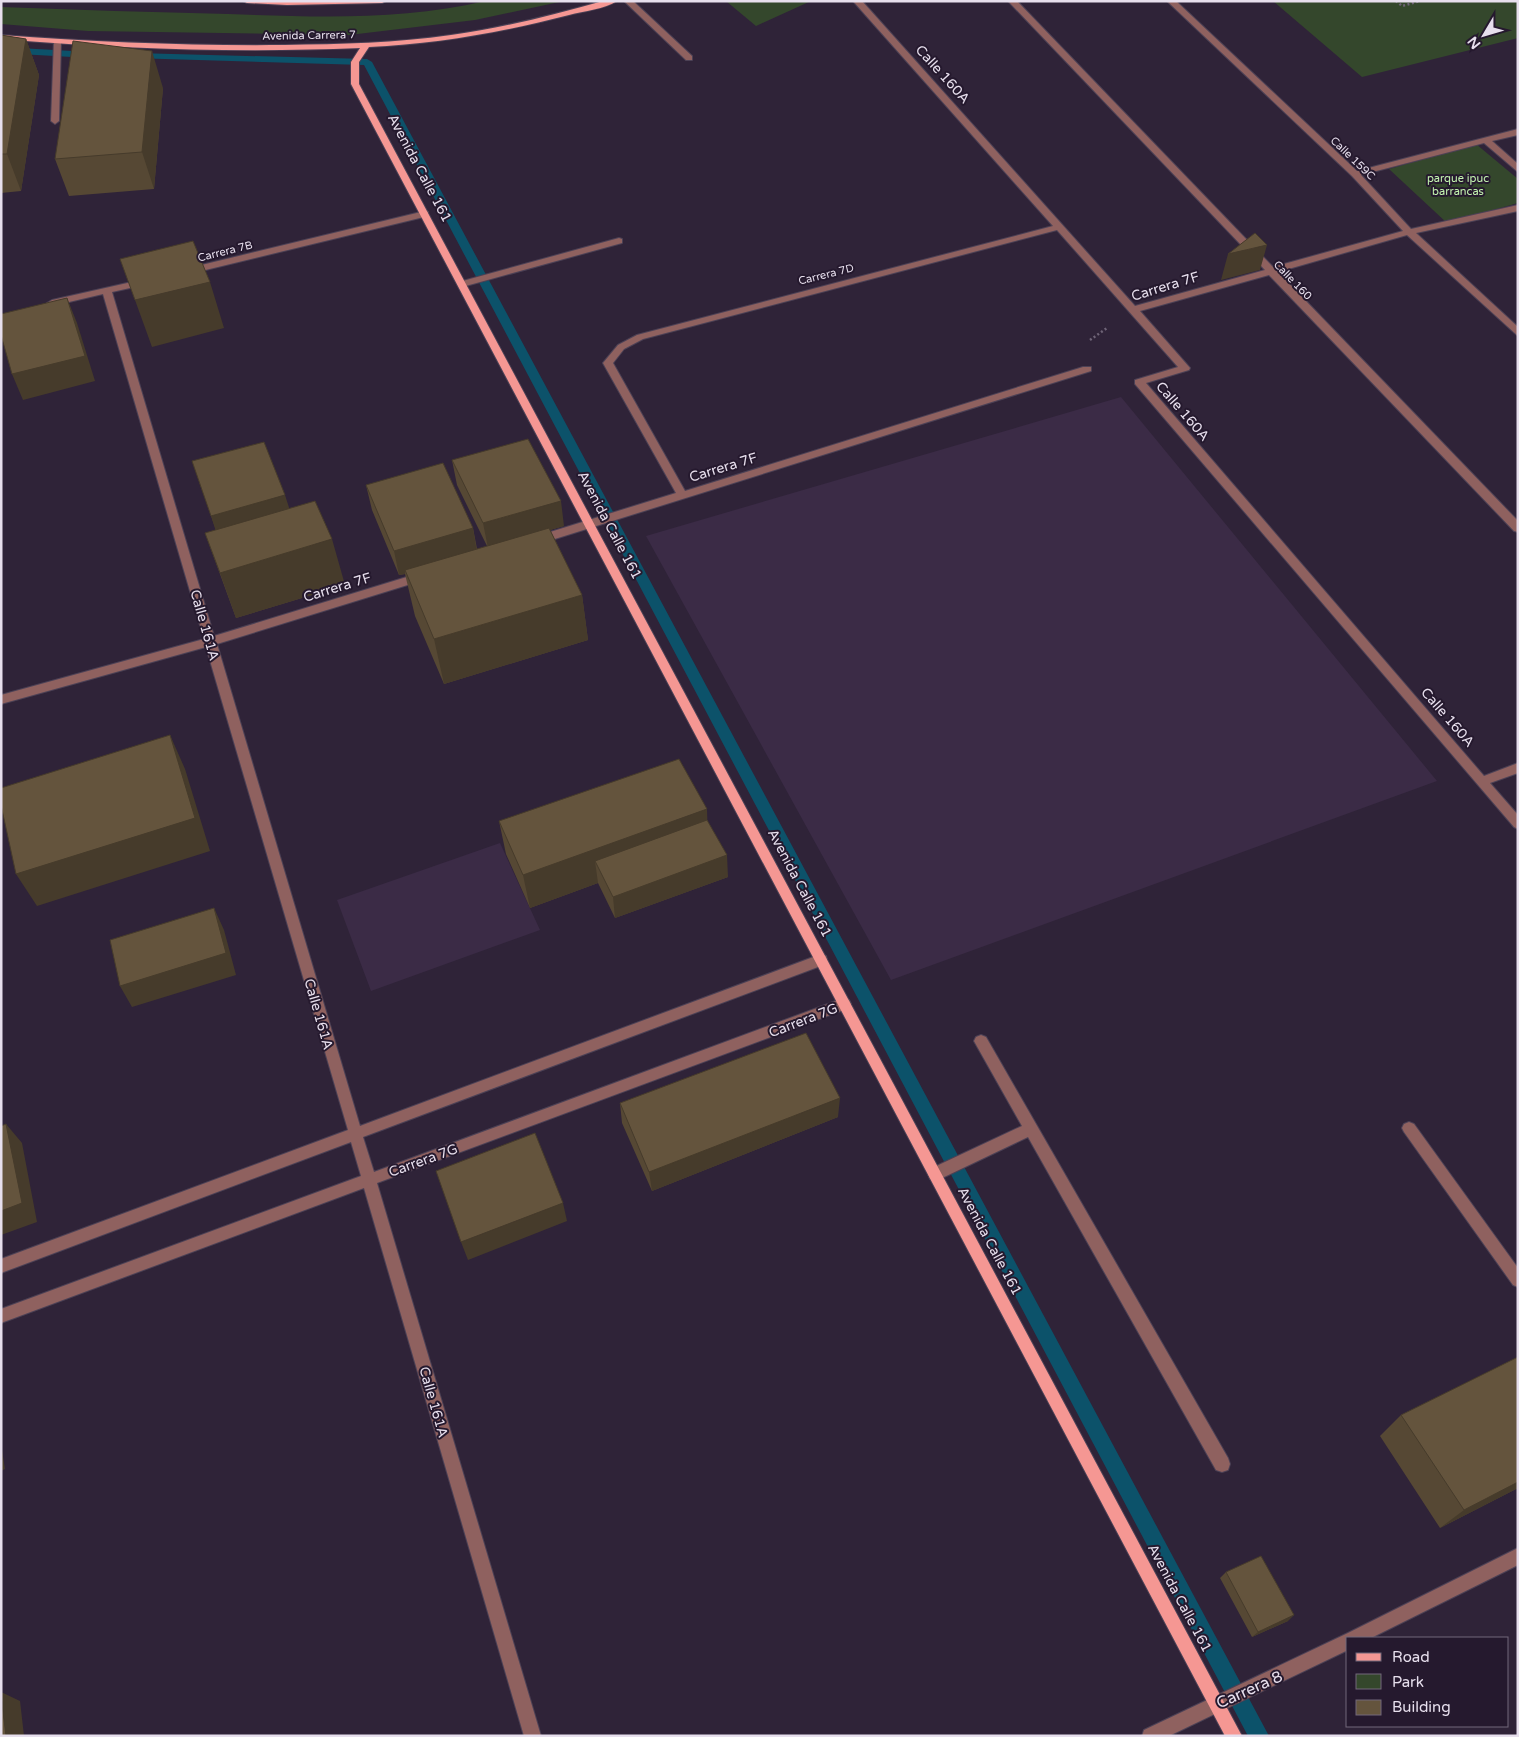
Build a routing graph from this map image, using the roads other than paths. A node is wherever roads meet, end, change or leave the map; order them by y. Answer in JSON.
{"nodes":[{"id":1,"x":247,"y":1,"type":"edge"},
{"id":2,"x":382,"y":1,"type":"edge"},
{"id":3,"x":613,"y":1,"type":"edge"},
{"id":4,"x":628,"y":1,"type":"edge"},
{"id":5,"x":857,"y":1,"type":"edge"},
{"id":6,"x":1012,"y":1,"type":"edge"},
{"id":7,"x":1171,"y":1,"type":"edge"},
{"id":8,"x":1,"y":37,"type":"edge"},
{"id":9,"x":57,"y":41,"type":"junction"},
{"id":10,"x":366,"y":45,"type":"junction"},
{"id":11,"x":689,"y":58,"type":"dead end"},
{"id":12,"x":55,"y":121,"type":"dead end"},
{"id":13,"x":1518,"y":132,"type":"edge"},
{"id":14,"x":1485,"y":140,"type":"junction"},
{"id":15,"x":1518,"y":169,"type":"edge"},
{"id":16,"x":1355,"y":174,"type":"junction"},
{"id":17,"x":1518,"y":208,"type":"edge"},
{"id":18,"x":425,"y":214,"type":"junction"},
{"id":19,"x":1059,"y":227,"type":"junction"},
{"id":20,"x":1409,"y":232,"type":"junction"},
{"id":21,"x":619,"y":241,"type":"dead end"},
{"id":22,"x":1268,"y":271,"type":"junction"},
{"id":23,"x":182,"y":273,"type":"edge"},
{"id":24,"x":154,"y":280,"type":"edge"},
{"id":25,"x":462,"y":284,"type":"junction"},
{"id":26,"x":106,"y":291,"type":"junction"},
{"id":27,"x":40,"y":306,"type":"edge"},
{"id":28,"x":1133,"y":310,"type":"junction"},
{"id":29,"x":1518,"y":333,"type":"edge"},
{"id":30,"x":1087,"y":369,"type":"road end"},
{"id":31,"x":682,"y":495,"type":"junction"},
{"id":32,"x":590,"y":524,"type":"junction"},
{"id":33,"x":1518,"y":528,"type":"edge"},
{"id":34,"x":531,"y":542,"type":"edge"},
{"id":35,"x":437,"y":572,"type":"edge"},
{"id":36,"x":210,"y":642,"type":"junction"},
{"id":37,"x":1,"y":700,"type":"edge"},
{"id":38,"x":1518,"y":768,"type":"edge"},
{"id":39,"x":1483,"y":781,"type":"junction"},
{"id":40,"x":1518,"y":824,"type":"edge"},
{"id":41,"x":821,"y":960,"type":"junction"},
{"id":42,"x":844,"y":1004,"type":"junction"},
{"id":43,"x":981,"y":1041,"type":"dead end"},
{"id":44,"x":1409,"y":1128,"type":"dead end"},
{"id":45,"x":1031,"y":1129,"type":"junction"},
{"id":46,"x":355,"y":1134,"type":"junction"},
{"id":47,"x":935,"y":1174,"type":"junction"},
{"id":48,"x":369,"y":1180,"type":"junction"},
{"id":49,"x":1,"y":1266,"type":"edge"},
{"id":50,"x":1518,"y":1280,"type":"edge"},
{"id":51,"x":1,"y":1316,"type":"edge"},
{"id":52,"x":1222,"y":1464,"type":"dead end"},
{"id":53,"x":1518,"y":1556,"type":"edge"},
{"id":54,"x":1356,"y":1637,"type":"edge"},
{"id":55,"x":1346,"y":1643,"type":"edge"},
{"id":56,"x":1216,"y":1703,"type":"junction"},
{"id":57,"x":533,"y":1736,"type":"edge"},
{"id":58,"x":1150,"y":1736,"type":"edge"},
{"id":59,"x":1234,"y":1736,"type":"edge"}],
"edges":[{"from":1,"to":2,"type":"main road"},
{"from":3,"to":10,"type":"main road","name":"Avenida Carrera 7"},
{"from":4,"to":11,"type":"street"},
{"from":5,"to":19,"type":"street","name":"Calle 160A"},
{"from":6,"to":22,"type":"street","name":"Calle 160"},
{"from":7,"to":16,"type":"street","name":"Calle 159C"},
{"from":8,"to":9,"type":"main road","name":"Avenida Carrera 7"},
{"from":9,"to":10,"type":"main road","name":"Avenida Carrera 7"},
{"from":9,"to":12,"type":"street"},
{"from":10,"to":18,"type":"main road","name":"Avenida Calle 161"},
{"from":13,"to":14,"type":"street"},
{"from":14,"to":15,"type":"street"},
{"from":14,"to":16,"type":"street"},
{"from":16,"to":20,"type":"street","name":"Calle 159C"},
{"from":17,"to":20,"type":"street","name":"Carrera 7F"},
{"from":18,"to":23,"type":"street","name":"Carrera 7B"},
{"from":18,"to":25,"type":"main road","name":"Avenida Calle 161"},
{"from":19,"to":28,"type":"street","name":"Calle 160A"},
{"from":19,"to":31,"type":"street","name":"Carrera 7D"},
{"from":20,"to":22,"type":"street","name":"Carrera 7F"},
{"from":20,"to":29,"type":"street","name":"Calle 159C"},
{"from":21,"to":25,"type":"street"},
{"from":22,"to":28,"type":"street","name":"Carrera 7F"},
{"from":22,"to":33,"type":"street","name":"Calle 160"},
{"from":24,"to":26,"type":"street"},
{"from":25,"to":32,"type":"main road","name":"Avenida Calle 161"},
{"from":26,"to":27,"type":"street"},
{"from":26,"to":36,"type":"street","name":"Calle 161A"},
{"from":28,"to":39,"type":"street","name":"Calle 160A"},
{"from":30,"to":31,"type":"street","name":"Carrera 7F"},
{"from":31,"to":32,"type":"street","name":"Carrera 7F"},
{"from":32,"to":34,"type":"street","name":"Carrera 7F"},
{"from":32,"to":41,"type":"main road","name":"Avenida Calle 161"},
{"from":35,"to":36,"type":"street","name":"Carrera 7F"},
{"from":36,"to":37,"type":"street","name":"Carrera 7F"},
{"from":36,"to":46,"type":"street","name":"Calle 161A"},
{"from":38,"to":39,"type":"street"},
{"from":39,"to":40,"type":"street","name":"Calle 160A"},
{"from":41,"to":42,"type":"main road","name":"Avenida Calle 161"},
{"from":41,"to":46,"type":"street"},
{"from":42,"to":47,"type":"main road","name":"Avenida Calle 161"},
{"from":42,"to":48,"type":"street","name":"Carrera 7G"},
{"from":43,"to":45,"type":"street"},
{"from":44,"to":50,"type":"street"},
{"from":45,"to":47,"type":"street"},
{"from":45,"to":52,"type":"street"},
{"from":46,"to":48,"type":"street","name":"Calle 161A"},
{"from":46,"to":49,"type":"street"},
{"from":47,"to":56,"type":"main road","name":"Avenida Calle 161"},
{"from":48,"to":51,"type":"street","name":"Carrera 7G"},
{"from":48,"to":57,"type":"street","name":"Calle 161A"},
{"from":53,"to":54,"type":"street"},
{"from":55,"to":56,"type":"street","name":"Carrera 8"},
{"from":56,"to":58,"type":"street","name":"Carrera 8"},
{"from":56,"to":59,"type":"main road","name":"Avenida Calle 161"}]}
